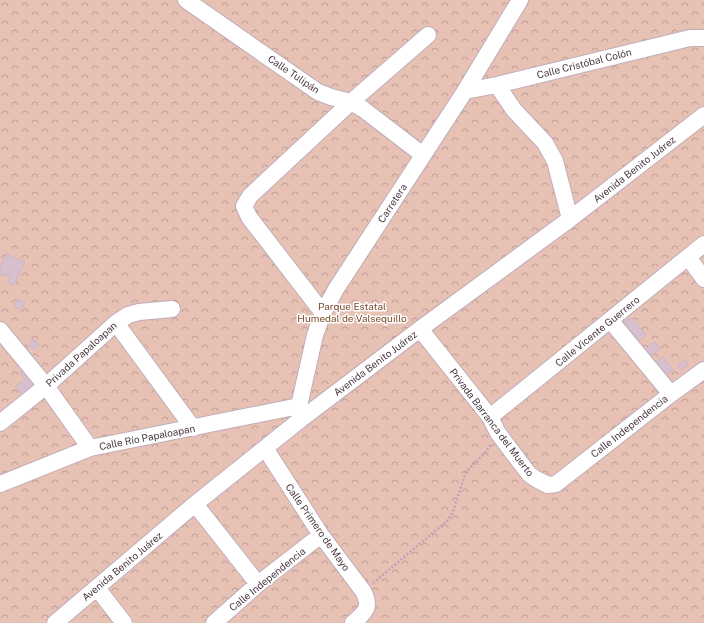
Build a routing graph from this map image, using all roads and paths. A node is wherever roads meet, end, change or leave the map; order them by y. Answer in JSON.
{"nodes":[{"id":1,"x":186,"y":0,"type":"edge"},
{"id":2,"x":520,"y":0,"type":"edge"},
{"id":3,"x":428,"y":35,"type":"dead end"},
{"id":4,"x":704,"y":38,"type":"edge"},
{"id":5,"x":497,"y":85,"type":"junction"},
{"id":6,"x":465,"y":91,"type":"junction"},
{"id":7,"x":351,"y":102,"type":"junction"},
{"id":8,"x":704,"y":115,"type":"edge"},
{"id":9,"x":423,"y":155,"type":"junction"},
{"id":10,"x":570,"y":219,"type":"junction"},
{"id":11,"x":704,"y":244,"type":"edge"},
{"id":12,"x":688,"y":257,"type":"junction"},
{"id":13,"x":704,"y":279,"type":"edge"},
{"id":14,"x":172,"y":309,"type":"dead end"},
{"id":15,"x":323,"y":313,"type":"junction"},
{"id":16,"x":610,"y":320,"type":"junction"},
{"id":17,"x":116,"y":323,"type":"junction"},
{"id":18,"x":420,"y":329,"type":"junction"},
{"id":19,"x":0,"y":330,"type":"edge"},
{"id":20,"x":704,"y":370,"type":"edge"},
{"id":21,"x":46,"y":386,"type":"junction"},
{"id":22,"x":671,"y":394,"type":"junction"},
{"id":23,"x":300,"y":413,"type":"junction"},
{"id":24,"x":490,"y":417,"type":"junction"},
{"id":25,"x":0,"y":423,"type":"edge"},
{"id":26,"x":193,"y":428,"type":"junction"},
{"id":27,"x":498,"y":433,"type":"junction"},
{"id":28,"x":90,"y":448,"type":"junction"},
{"id":29,"x":265,"y":448,"type":"junction"},
{"id":30,"x":0,"y":484,"type":"edge"},
{"id":31,"x":556,"y":484,"type":"joint"},
{"id":32,"x":195,"y":504,"type":"junction"},
{"id":33,"x":320,"y":535,"type":"junction"},
{"id":34,"x":258,"y":584,"type":"junction"},
{"id":35,"x":96,"y":588,"type":"junction"},
{"id":36,"x":363,"y":591,"type":"junction"},
{"id":37,"x":55,"y":623,"type":"edge"},
{"id":38,"x":124,"y":623,"type":"edge"},
{"id":39,"x":214,"y":623,"type":"edge"},
{"id":40,"x":352,"y":623,"type":"edge"}],
"edges":[{"from":1,"to":7,"type":"street","name":"Calle Tulipán"},
{"from":2,"to":6,"type":"street","name":"Carretera"},
{"from":3,"to":7,"type":"street"},
{"from":4,"to":5,"type":"street","name":"Calle Cristóbal Colón"},
{"from":5,"to":6,"type":"street","name":"Calle Cristóbal Colón"},
{"from":5,"to":10,"type":"street"},
{"from":6,"to":9,"type":"street","name":"Carretera"},
{"from":7,"to":9,"type":"street","name":"Calle Tulipán"},
{"from":7,"to":15,"type":"street"},
{"from":8,"to":10,"type":"street","name":"Avenida Benito Juárez"},
{"from":9,"to":15,"type":"street","name":"Carretera"},
{"from":10,"to":18,"type":"street","name":"Avenida Benito Juárez"},
{"from":11,"to":12,"type":"street","name":"Calle Vicente Guerrero"},
{"from":12,"to":13,"type":"street"},
{"from":12,"to":16,"type":"street","name":"Calle Vicente Guerrero"},
{"from":14,"to":17,"type":"street","name":"Privada Papaloapan"},
{"from":15,"to":23,"type":"street","name":"Carretera"},
{"from":16,"to":22,"type":"street"},
{"from":16,"to":24,"type":"street","name":"Calle Vicente Guerrero"},
{"from":17,"to":21,"type":"street","name":"Privada Papaloapan"},
{"from":17,"to":26,"type":"street"},
{"from":18,"to":23,"type":"street","name":"Avenida Benito Juárez"},
{"from":18,"to":24,"type":"street","name":"Privada Barranca del Muerto"},
{"from":19,"to":21,"type":"street"},
{"from":20,"to":22,"type":"street","name":"Calle Independencia"},
{"from":21,"to":25,"type":"street","name":"Privada Papaloapan"},
{"from":21,"to":28,"type":"street"},
{"from":22,"to":31,"type":"street","name":"Calle Independencia"},
{"from":23,"to":26,"type":"street","name":"Calle Río Papaloapan"},
{"from":23,"to":29,"type":"street","name":"Avenida Benito Juárez"},
{"from":24,"to":27,"type":"street","name":"Privada Barranca del Muerto"},
{"from":26,"to":28,"type":"street","name":"Calle Río Papaloapan"},
{"from":27,"to":31,"type":"street","name":"Privada Barranca del Muerto"},
{"from":27,"to":36,"type":"path"},
{"from":28,"to":30,"type":"street","name":"Calle Río Papaloapan"},
{"from":29,"to":32,"type":"street","name":"Avenida Benito Juárez"},
{"from":29,"to":33,"type":"street","name":"Calle Primero de Mayo"},
{"from":32,"to":34,"type":"street"},
{"from":32,"to":35,"type":"street","name":"Avenida Benito Juárez"},
{"from":33,"to":34,"type":"street","name":"Calle Independencia"},
{"from":33,"to":36,"type":"street","name":"Calle Primero de Mayo"},
{"from":34,"to":39,"type":"street","name":"Calle Independencia"},
{"from":35,"to":37,"type":"street","name":"Avenida Benito Juárez"},
{"from":35,"to":38,"type":"street"},
{"from":36,"to":40,"type":"street","name":"Calle Primero de Mayo"}]}
